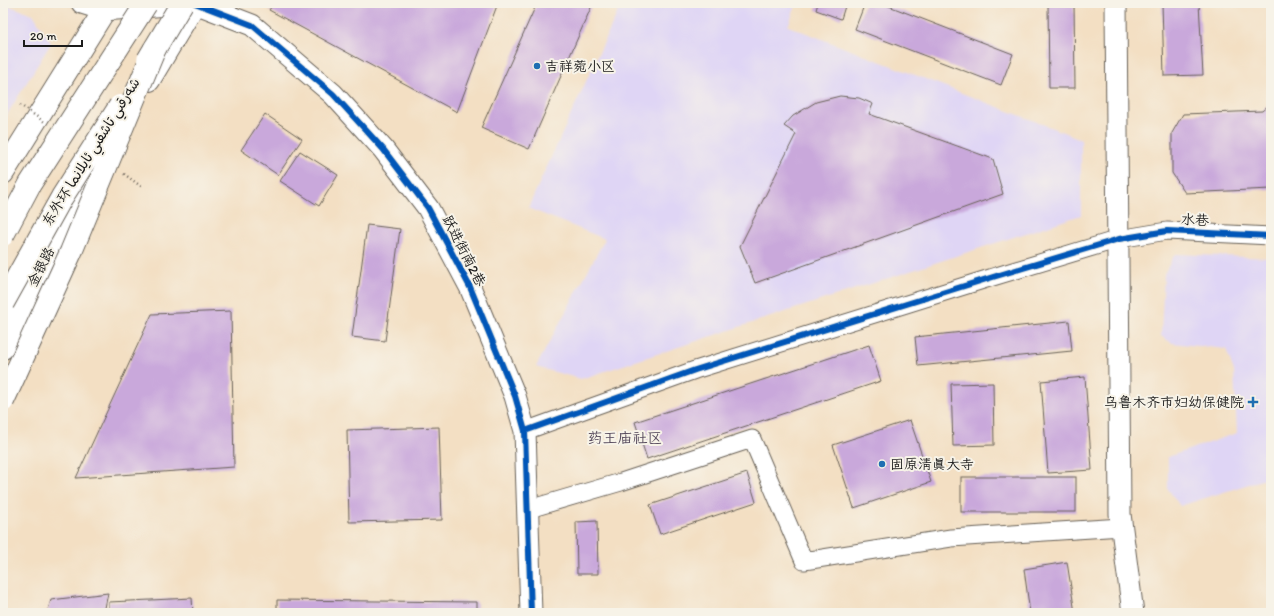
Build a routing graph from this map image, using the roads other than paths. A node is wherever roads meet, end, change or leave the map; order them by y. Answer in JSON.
{"nodes":[{"id":1,"x":82,"y":3,"type":"edge"},
{"id":2,"x":182,"y":3,"type":"edge"},
{"id":3,"x":194,"y":3,"type":"edge"},
{"id":4,"x":1116,"y":3,"type":"edge"},
{"id":5,"x":146,"y":4,"type":"edge"},
{"id":6,"x":106,"y":7,"type":"edge"},
{"id":7,"x":155,"y":48,"type":"junction"},
{"id":8,"x":75,"y":116,"type":"junction"},
{"id":9,"x":3,"y":173,"type":"edge"},
{"id":10,"x":3,"y":203,"type":"edge"},
{"id":11,"x":3,"y":235,"type":"edge"},
{"id":12,"x":1271,"y":236,"type":"edge"},
{"id":13,"x":1119,"y":239,"type":"junction"},
{"id":14,"x":3,"y":303,"type":"edge"},
{"id":15,"x":3,"y":348,"type":"edge"},
{"id":16,"x":3,"y":401,"type":"edge"},
{"id":17,"x":525,"y":431,"type":"junction"},
{"id":18,"x":528,"y":509,"type":"junction"},
{"id":19,"x":1122,"y":527,"type":"junction"},
{"id":20,"x":531,"y":613,"type":"edge"},
{"id":21,"x":1133,"y":613,"type":"edge"}],
"edges":[{"from":1,"to":6,"type":"street"},
{"from":2,"to":7,"type":"main road","name":"东外环 شەرقىي تاشقىي ئايلانما","bridge":true},
{"from":3,"to":6,"type":"street"},
{"from":3,"to":15,"type":"main road","name":"金银路"},
{"from":3,"to":17,"type":"street","name":"跃进街南2巷"},
{"from":4,"to":13,"type":"street"},
{"from":5,"to":8,"type":"main road","bridge":true},
{"from":6,"to":9,"type":"main road"},
{"from":7,"to":14,"type":"main road","name":"东外环 شەرقىي تاشقىي ئايلانما","bridge":true},
{"from":7,"to":16,"type":"main road","bridge":true},
{"from":8,"to":10,"type":"main road","bridge":true},
{"from":8,"to":11,"type":"main road","bridge":true},
{"from":12,"to":13,"type":"street","name":"水巷"},
{"from":13,"to":17,"type":"street","name":"水巷"},
{"from":13,"to":19,"type":"street"},
{"from":17,"to":18,"type":"street","name":"跃进街南2巷"},
{"from":18,"to":19,"type":"street"},
{"from":18,"to":20,"type":"street","name":"跃进街南2巷"},
{"from":19,"to":21,"type":"street"}]}
